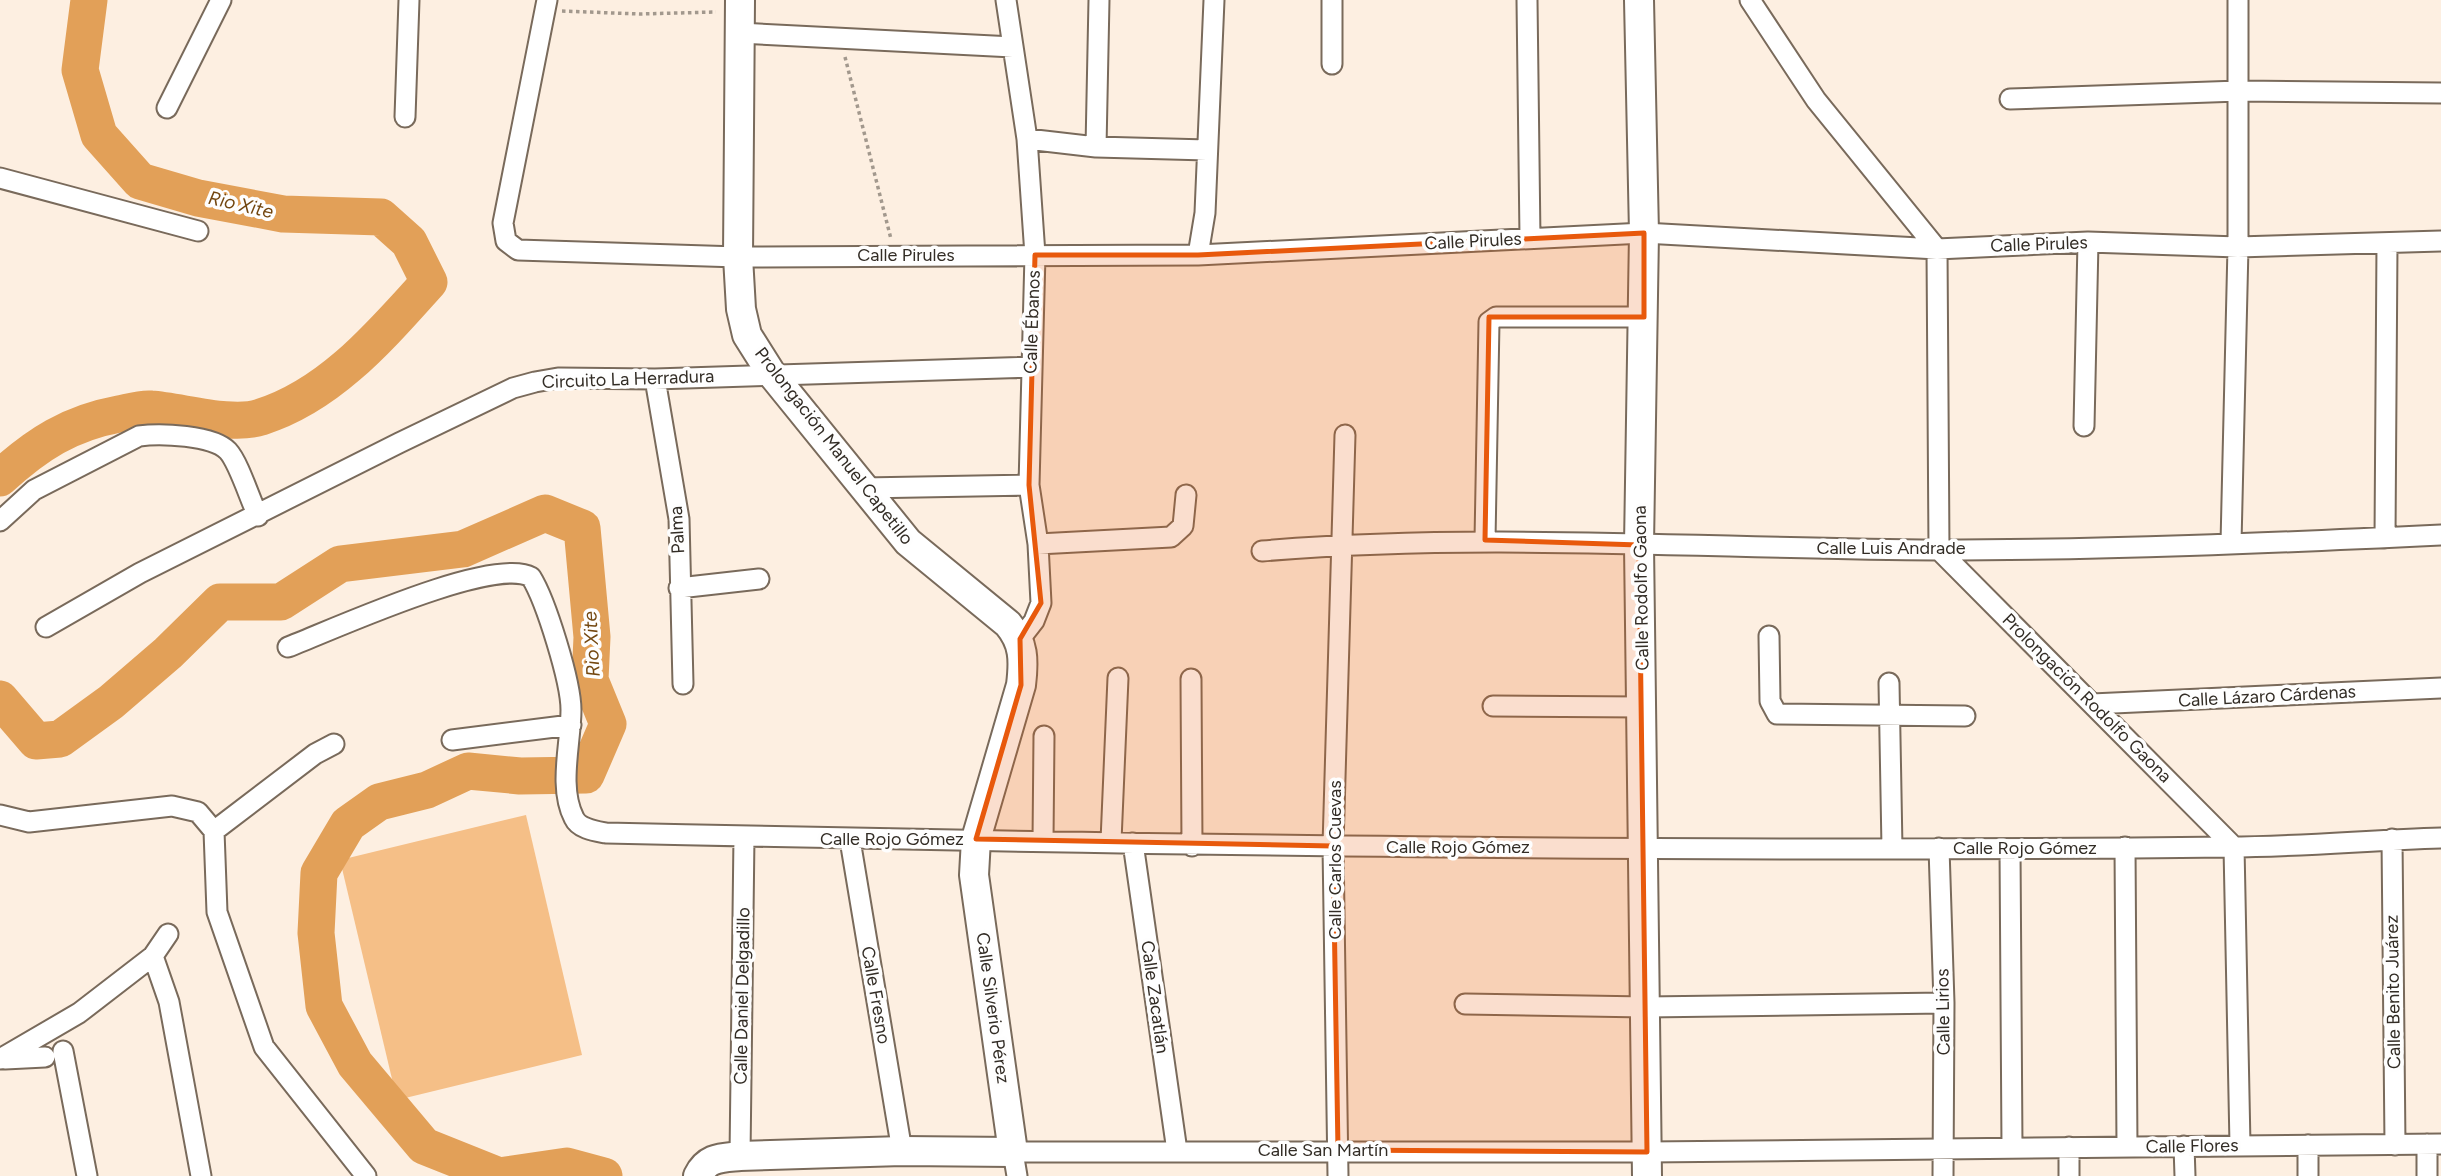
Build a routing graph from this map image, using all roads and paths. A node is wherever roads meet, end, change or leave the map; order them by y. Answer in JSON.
{"nodes":[{"id":1,"x":221,"y":0,"type":"edge"},
{"id":2,"x":409,"y":0,"type":"edge"},
{"id":3,"x":1006,"y":0,"type":"edge"},
{"id":4,"x":1099,"y":0,"type":"edge"},
{"id":5,"x":1214,"y":0,"type":"edge"},
{"id":6,"x":1332,"y":0,"type":"edge"},
{"id":7,"x":1527,"y":0,"type":"edge"},
{"id":8,"x":1639,"y":0,"type":"edge"},
{"id":9,"x":1750,"y":0,"type":"edge"},
{"id":10,"x":2238,"y":0,"type":"edge"},
{"id":11,"x":547,"y":5,"type":"edge"},
{"id":12,"x":739,"y":15,"type":"edge"},
{"id":13,"x":840,"y":38,"type":"junction"},
{"id":14,"x":1013,"y":47,"type":"junction"},
{"id":15,"x":1332,"y":64,"type":"dead end"},
{"id":16,"x":2239,"y":91,"type":"junction"},
{"id":17,"x":2441,"y":93,"type":"edge"},
{"id":18,"x":2010,"y":99,"type":"dead end"},
{"id":19,"x":167,"y":108,"type":"dead end"},
{"id":20,"x":405,"y":117,"type":"dead end"},
{"id":21,"x":1027,"y":139,"type":"junction"},
{"id":22,"x":1096,"y":147,"type":"junction"},
{"id":23,"x":1207,"y":150,"type":"junction"},
{"id":24,"x":0,"y":178,"type":"edge"},
{"id":25,"x":198,"y":231,"type":"dead end"},
{"id":26,"x":1644,"y":233,"type":"junction"},
{"id":27,"x":1530,"y":238,"type":"junction"},
{"id":28,"x":2441,"y":241,"type":"edge"},
{"id":29,"x":2088,"y":242,"type":"junction"},
{"id":30,"x":2387,"y":244,"type":"junction"},
{"id":31,"x":2238,"y":247,"type":"junction"},
{"id":32,"x":1937,"y":248,"type":"junction"},
{"id":33,"x":895,"y":255,"type":"junction"},
{"id":34,"x":1035,"y":255,"type":"junction"},
{"id":35,"x":1198,"y":255,"type":"junction"},
{"id":36,"x":738,"y":257,"type":"junction"},
{"id":37,"x":1644,"y":317,"type":"junction"},
{"id":38,"x":1030,"y":367,"type":"junction"},
{"id":39,"x":771,"y":373,"type":"junction"},
{"id":40,"x":655,"y":379,"type":"junction"},
{"id":41,"x":2084,"y":426,"type":"dead end"},
{"id":42,"x":1345,"y":435,"type":"dead end"},
{"id":43,"x":1029,"y":485,"type":"junction"},
{"id":44,"x":863,"y":488,"type":"junction"},
{"id":45,"x":1186,"y":495,"type":"dead end"},
{"id":46,"x":258,"y":516,"type":"junction"},
{"id":47,"x":0,"y":521,"type":"edge"},
{"id":48,"x":2441,"y":536,"type":"edge"},
{"id":49,"x":2385,"y":538,"type":"junction"},
{"id":50,"x":1485,"y":540,"type":"junction"},
{"id":51,"x":2231,"y":543,"type":"junction"},
{"id":52,"x":1038,"y":544,"type":"junction"},
{"id":53,"x":1341,"y":544,"type":"junction"},
{"id":54,"x":1639,"y":545,"type":"junction"},
{"id":55,"x":1940,"y":550,"type":"junction"},
{"id":56,"x":1262,"y":551,"type":"dead end"},
{"id":57,"x":760,"y":579,"type":"dead end"},
{"id":58,"x":679,"y":588,"type":"junction"},
{"id":59,"x":46,"y":627,"type":"dead end"},
{"id":60,"x":1769,"y":636,"type":"dead end"},
{"id":61,"x":1020,"y":639,"type":"junction"},
{"id":62,"x":288,"y":648,"type":"dead end"},
{"id":63,"x":1118,"y":678,"type":"dead end"},
{"id":64,"x":1191,"y":679,"type":"dead end"},
{"id":65,"x":1889,"y":683,"type":"dead end"},
{"id":66,"x":683,"y":684,"type":"dead end"},
{"id":67,"x":2441,"y":688,"type":"edge"},
{"id":68,"x":2092,"y":704,"type":"junction"},
{"id":69,"x":1493,"y":706,"type":"dead end"},
{"id":70,"x":1643,"y":707,"type":"junction"},
{"id":71,"x":1965,"y":716,"type":"dead end"},
{"id":72,"x":1889,"y":717,"type":"junction"},
{"id":73,"x":571,"y":725,"type":"junction"},
{"id":74,"x":1044,"y":736,"type":"dead end"},
{"id":75,"x":452,"y":740,"type":"dead end"},
{"id":76,"x":334,"y":744,"type":"dead end"},
{"id":77,"x":0,"y":815,"type":"edge"},
{"id":78,"x":214,"y":831,"type":"junction"},
{"id":79,"x":744,"y":836,"type":"junction"},
{"id":80,"x":2441,"y":838,"type":"edge"},
{"id":81,"x":850,"y":839,"type":"junction"},
{"id":82,"x":976,"y":839,"type":"junction"},
{"id":83,"x":2392,"y":839,"type":"junction"},
{"id":84,"x":1044,"y":841,"type":"junction"},
{"id":85,"x":1111,"y":841,"type":"junction"},
{"id":86,"x":1133,"y":843,"type":"junction"},
{"id":87,"x":1192,"y":846,"type":"junction"},
{"id":88,"x":1333,"y":846,"type":"junction"},
{"id":89,"x":2125,"y":847,"type":"junction"},
{"id":90,"x":2234,"y":847,"type":"junction"},
{"id":91,"x":1645,"y":848,"type":"junction"},
{"id":92,"x":1892,"y":848,"type":"junction"},
{"id":93,"x":1939,"y":848,"type":"junction"},
{"id":94,"x":2010,"y":849,"type":"junction"},
{"id":95,"x":167,"y":934,"type":"dead end"},
{"id":96,"x":153,"y":956,"type":"junction"},
{"id":97,"x":1465,"y":1003,"type":"dead end"},
{"id":98,"x":1944,"y":1003,"type":"junction"},
{"id":99,"x":1646,"y":1007,"type":"junction"},
{"id":100,"x":2,"y":1059,"type":"edge"},
{"id":101,"x":2395,"y":1144,"type":"junction"},
{"id":102,"x":2434,"y":1144,"type":"edge"},
{"id":103,"x":2240,"y":1145,"type":"junction"},
{"id":104,"x":2308,"y":1145,"type":"junction"},
{"id":105,"x":2184,"y":1146,"type":"junction"},
{"id":106,"x":2012,"y":1147,"type":"junction"},
{"id":107,"x":2069,"y":1147,"type":"junction"},
{"id":108,"x":2127,"y":1147,"type":"junction"},
{"id":109,"x":1943,"y":1148,"type":"junction"},
{"id":110,"x":1338,"y":1150,"type":"junction"},
{"id":111,"x":902,"y":1151,"type":"junction"},
{"id":112,"x":1177,"y":1151,"type":"junction"},
{"id":113,"x":740,"y":1156,"type":"junction"},
{"id":114,"x":1015,"y":1164,"type":"edge"},
{"id":115,"x":1647,"y":1164,"type":"edge"},
{"id":116,"x":701,"y":1170,"type":"edge"},
{"id":117,"x":87,"y":1176,"type":"edge"},
{"id":118,"x":201,"y":1176,"type":"edge"},
{"id":119,"x":366,"y":1176,"type":"edge"},
{"id":120,"x":1338,"y":1176,"type":"edge"},
{"id":121,"x":1943,"y":1176,"type":"edge"},
{"id":122,"x":2069,"y":1176,"type":"edge"},
{"id":123,"x":2185,"y":1176,"type":"edge"},
{"id":124,"x":2308,"y":1176,"type":"edge"},
{"id":125,"x":2427,"y":1176,"type":"edge"}],
"edges":[{"from":1,"to":19,"type":"street"},
{"from":2,"to":20,"type":"street"},
{"from":3,"to":14,"type":"street","name":"Calle Ébanos"},
{"from":4,"to":22,"type":"street"},
{"from":5,"to":23,"type":"street"},
{"from":6,"to":15,"type":"street"},
{"from":7,"to":27,"type":"street"},
{"from":8,"to":26,"type":"street","name":"Calle Rodolfo Gaona"},
{"from":9,"to":32,"type":"street"},
{"from":10,"to":16,"type":"street"},
{"from":11,"to":12,"type":"path"},
{"from":11,"to":36,"type":"street","name":"Calle Pirules"},
{"from":12,"to":13,"type":"street"},
{"from":12,"to":36,"type":"street","name":"Prolongación Manuel Capetillo"},
{"from":13,"to":14,"type":"street"},
{"from":13,"to":33,"type":"path"},
{"from":14,"to":21,"type":"street","name":"Calle Ébanos"},
{"from":16,"to":17,"type":"street"},
{"from":16,"to":18,"type":"street"},
{"from":16,"to":31,"type":"street"},
{"from":21,"to":22,"type":"street"},
{"from":21,"to":34,"type":"street","name":"Calle Ébanos"},
{"from":22,"to":23,"type":"street"},
{"from":23,"to":35,"type":"street"},
{"from":24,"to":25,"type":"street"},
{"from":26,"to":27,"type":"street","name":"Calle Pirules"},
{"from":26,"to":32,"type":"street","name":"Calle Pirules"},
{"from":26,"to":37,"type":"street","name":"Calle Rodolfo Gaona"},
{"from":27,"to":35,"type":"street","name":"Calle Pirules"},
{"from":28,"to":30,"type":"street","name":"Calle Pirules"},
{"from":29,"to":31,"type":"street","name":"Calle Pirules"},
{"from":29,"to":32,"type":"street","name":"Calle Pirules"},
{"from":29,"to":41,"type":"street"},
{"from":30,"to":31,"type":"street","name":"Calle Pirules"},
{"from":30,"to":49,"type":"street"},
{"from":31,"to":51,"type":"street"},
{"from":32,"to":55,"type":"street"},
{"from":33,"to":34,"type":"street","name":"Calle Pirules"},
{"from":33,"to":36,"type":"street","name":"Calle Pirules"},
{"from":34,"to":35,"type":"street","name":"Calle Pirules"},
{"from":34,"to":38,"type":"street","name":"Calle Ébanos"},
{"from":36,"to":39,"type":"street","name":"Prolongación Manuel Capetillo"},
{"from":37,"to":50,"type":"street"},
{"from":37,"to":54,"type":"street","name":"Calle Rodolfo Gaona"},
{"from":38,"to":39,"type":"street","name":"Circuito La Herradura"},
{"from":38,"to":43,"type":"street","name":"Calle Ébanos"},
{"from":39,"to":40,"type":"street","name":"Circuito La Herradura"},
{"from":39,"to":44,"type":"street","name":"Prolongación Manuel Capetillo"},
{"from":40,"to":46,"type":"street","name":"Circuito La Herradura"},
{"from":40,"to":58,"type":"street","name":"Palma"},
{"from":42,"to":53,"type":"street","name":"Calle Carlos Cuevas"},
{"from":43,"to":44,"type":"street"},
{"from":43,"to":52,"type":"street","name":"Calle Ébanos"},
{"from":44,"to":61,"type":"street","name":"Prolongación Manuel Capetillo"},
{"from":45,"to":52,"type":"street"},
{"from":46,"to":47,"type":"street"},
{"from":46,"to":59,"type":"street","name":"Circuito La Herradura"},
{"from":48,"to":49,"type":"street","name":"Calle Luis Andrade"},
{"from":49,"to":51,"type":"street","name":"Calle Luis Andrade"},
{"from":50,"to":53,"type":"street","name":"Calle Luis Andrade"},
{"from":50,"to":54,"type":"street","name":"Calle Luis Andrade"},
{"from":51,"to":55,"type":"street","name":"Calle Luis Andrade"},
{"from":52,"to":61,"type":"street","name":"Calle Ébanos"},
{"from":53,"to":56,"type":"street","name":"Calle Luis Andrade"},
{"from":53,"to":88,"type":"street","name":"Calle Carlos Cuevas"},
{"from":54,"to":55,"type":"street","name":"Calle Luis Andrade"},
{"from":54,"to":70,"type":"street","name":"Calle Rodolfo Gaona"},
{"from":55,"to":68,"type":"street","name":"Prolongación Rodolfo Gaona"},
{"from":57,"to":58,"type":"street"},
{"from":58,"to":66,"type":"street","name":"Palma"},
{"from":60,"to":72,"type":"street"},
{"from":61,"to":82,"type":"street"},
{"from":62,"to":73,"type":"street","name":"Calle Rojo Gómez"},
{"from":63,"to":85,"type":"street"},
{"from":64,"to":87,"type":"street"},
{"from":65,"to":72,"type":"street"},
{"from":67,"to":68,"type":"street","name":"Calle Lázaro Cárdenas"},
{"from":68,"to":90,"type":"street","name":"Prolongación Rodolfo Gaona"},
{"from":69,"to":70,"type":"street"},
{"from":70,"to":91,"type":"street","name":"Calle Rodolfo Gaona"},
{"from":71,"to":72,"type":"street"},
{"from":72,"to":92,"type":"street"},
{"from":73,"to":75,"type":"street"},
{"from":73,"to":79,"type":"street","name":"Calle Rojo Gómez"},
{"from":74,"to":84,"type":"street"},
{"from":76,"to":78,"type":"street"},
{"from":77,"to":78,"type":"street"},
{"from":78,"to":119,"type":"street"},
{"from":79,"to":81,"type":"street","name":"Calle Rojo Gómez"},
{"from":79,"to":113,"type":"street","name":"Calle Daniel Delgadillo"},
{"from":80,"to":83,"type":"street","name":"Calle Rojo Gómez"},
{"from":81,"to":82,"type":"street","name":"Calle Rojo Gómez"},
{"from":81,"to":111,"type":"street","name":"Calle Fresno"},
{"from":82,"to":84,"type":"street","name":"Calle Rojo Gómez"},
{"from":82,"to":114,"type":"street","name":"Calle Silverio Pérez"},
{"from":83,"to":90,"type":"street","name":"Calle Rojo Gómez"},
{"from":83,"to":101,"type":"street","name":"Calle Benito Juárez"},
{"from":84,"to":85,"type":"street","name":"Calle Rojo Gómez"},
{"from":85,"to":86,"type":"street","name":"Calle Rojo Gómez"},
{"from":86,"to":87,"type":"street","name":"Calle Rojo Gómez"},
{"from":86,"to":112,"type":"street","name":"Calle Zacatlán"},
{"from":87,"to":88,"type":"street","name":"Calle Rojo Gómez"},
{"from":88,"to":91,"type":"street","name":"Calle Rojo Gómez"},
{"from":88,"to":110,"type":"street","name":"Calle Carlos Cuevas"},
{"from":89,"to":90,"type":"street","name":"Calle Rojo Gómez"},
{"from":89,"to":94,"type":"street","name":"Calle Rojo Gómez"},
{"from":89,"to":108,"type":"street"},
{"from":90,"to":103,"type":"street"},
{"from":91,"to":92,"type":"street","name":"Calle Rojo Gómez"},
{"from":91,"to":99,"type":"street","name":"Calle Rodolfo Gaona"},
{"from":92,"to":93,"type":"street","name":"Calle Rojo Gómez"},
{"from":93,"to":94,"type":"street","name":"Calle Rojo Gómez"},
{"from":93,"to":98,"type":"street","name":"Calle Lirios"},
{"from":94,"to":106,"type":"street"},
{"from":95,"to":96,"type":"street"},
{"from":96,"to":100,"type":"street"},
{"from":96,"to":118,"type":"street"},
{"from":97,"to":99,"type":"street"},
{"from":98,"to":99,"type":"street"},
{"from":98,"to":109,"type":"street","name":"Calle Lirios"},
{"from":99,"to":115,"type":"street","name":"Calle Rodolfo Gaona"},
{"from":100,"to":117,"type":"street"},
{"from":101,"to":102,"type":"street","name":"Calle Flores"},
{"from":101,"to":104,"type":"street","name":"Calle Flores"},
{"from":102,"to":125,"type":"street"},
{"from":103,"to":104,"type":"street","name":"Calle Flores"},
{"from":103,"to":105,"type":"street","name":"Calle Flores"},
{"from":104,"to":124,"type":"street"},
{"from":105,"to":108,"type":"street","name":"Calle Flores"},
{"from":105,"to":123,"type":"street"},
{"from":106,"to":107,"type":"street","name":"Calle Flores"},
{"from":106,"to":109,"type":"street","name":"Calle Flores"},
{"from":107,"to":108,"type":"street","name":"Calle Flores"},
{"from":107,"to":122,"type":"street"},
{"from":109,"to":115,"type":"street","name":"Calle San Martín"},
{"from":109,"to":121,"type":"street","name":"Calle Lirios"},
{"from":110,"to":112,"type":"street","name":"Calle San Martín"},
{"from":110,"to":115,"type":"street","name":"Calle San Martín"},
{"from":110,"to":120,"type":"street","name":"Calle Carlos Cuevas"},
{"from":111,"to":113,"type":"street","name":"Calle San Martín"},
{"from":111,"to":114,"type":"street","name":"Calle San Martín"},
{"from":112,"to":114,"type":"street","name":"Calle San Martín"},
{"from":113,"to":116,"type":"street","name":"Calle San Martín"}]}
